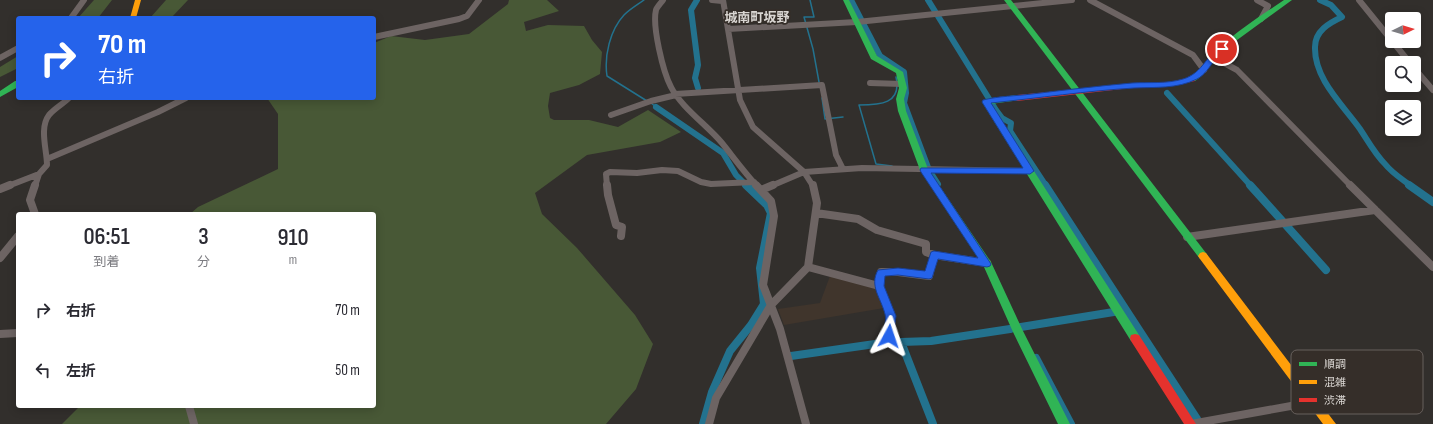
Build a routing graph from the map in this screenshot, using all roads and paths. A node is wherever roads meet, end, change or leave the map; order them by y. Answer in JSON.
{"nodes":[{"id":1,"x":84,"y":0,"type":"edge"},
{"id":2,"x":138,"y":0,"type":"edge"},
{"id":3,"x":479,"y":0,"type":"edge"},
{"id":4,"x":663,"y":0,"type":"edge"},
{"id":5,"x":712,"y":0,"type":"edge"},
{"id":6,"x":846,"y":0,"type":"edge"},
{"id":7,"x":1072,"y":0,"type":"edge"},
{"id":8,"x":1090,"y":0,"type":"edge"},
{"id":9,"x":1257,"y":0,"type":"edge"},
{"id":10,"x":1290,"y":0,"type":"edge"},
{"id":11,"x":1359,"y":0,"type":"edge"},
{"id":12,"x":723,"y":1,"type":"edge"},
{"id":13,"x":1009,"y":3,"type":"edge"},
{"id":14,"x":72,"y":16,"type":"edge"},
{"id":15,"x":134,"y":16,"type":"edge"},
{"id":16,"x":1261,"y":19,"type":"junction"},
{"id":17,"x":857,"y":22,"type":"junction"},
{"id":18,"x":728,"y":30,"type":"junction"},
{"id":19,"x":376,"y":37,"type":"edge"},
{"id":20,"x":16,"y":49,"type":"edge"},
{"id":21,"x":1404,"y":56,"type":"edge"},
{"id":22,"x":1213,"y":57,"type":"junction"},
{"id":23,"x":0,"y":58,"type":"edge"},
{"id":24,"x":1204,"y":70,"type":"junction"},
{"id":25,"x":1421,"y":76,"type":"edge"},
{"id":26,"x":870,"y":83,"type":"dead end"},
{"id":27,"x":16,"y":84,"type":"edge"},
{"id":28,"x":902,"y":84,"type":"junction"},
{"id":29,"x":738,"y":89,"type":"junction"},
{"id":30,"x":1433,"y":90,"type":"edge"},
{"id":31,"x":1075,"y":91,"type":"junction"},
{"id":32,"x":675,"y":94,"type":"junction"},
{"id":33,"x":0,"y":95,"type":"edge"},
{"id":34,"x":67,"y":100,"type":"edge"},
{"id":35,"x":182,"y":100,"type":"edge"},
{"id":36,"x":611,"y":115,"type":"dead end"},
{"id":37,"x":47,"y":159,"type":"junction"},
{"id":38,"x":843,"y":169,"type":"junction"},
{"id":39,"x":924,"y":170,"type":"junction"},
{"id":40,"x":1030,"y":171,"type":"junction"},
{"id":41,"x":804,"y":172,"type":"junction"},
{"id":42,"x":39,"y":174,"type":"junction"},
{"id":43,"x":754,"y":182,"type":"junction"},
{"id":44,"x":0,"y":189,"type":"edge"},
{"id":45,"x":761,"y":190,"type":"junction"},
{"id":46,"x":1375,"y":210,"type":"junction"},
{"id":47,"x":34,"y":212,"type":"edge"},
{"id":48,"x":816,"y":213,"type":"junction"},
{"id":49,"x":621,"y":236,"type":"dead end"},
{"id":50,"x":1187,"y":237,"type":"junction"},
{"id":51,"x":16,"y":238,"type":"edge"},
{"id":52,"x":934,"y":254,"type":"junction"},
{"id":53,"x":0,"y":258,"type":"edge"},
{"id":54,"x":987,"y":264,"type":"junction"},
{"id":55,"x":808,"y":267,"type":"junction"},
{"id":56,"x":1433,"y":267,"type":"edge"},
{"id":57,"x":879,"y":286,"type":"junction"},
{"id":58,"x":771,"y":305,"type":"junction"},
{"id":59,"x":16,"y":333,"type":"edge"},
{"id":60,"x":0,"y":334,"type":"edge"},
{"id":61,"x":889,"y":336,"type":"dead end"},
{"id":62,"x":1291,"y":373,"type":"edge"},
{"id":63,"x":1291,"y":406,"type":"edge"},
{"id":64,"x":189,"y":408,"type":"edge"},
{"id":65,"x":1322,"y":414,"type":"edge"},
{"id":66,"x":194,"y":424,"type":"edge"},
{"id":67,"x":709,"y":424,"type":"edge"},
{"id":68,"x":806,"y":424,"type":"edge"},
{"id":69,"x":1064,"y":424,"type":"edge"},
{"id":70,"x":1190,"y":424,"type":"edge"},
{"id":71,"x":1330,"y":424,"type":"edge"}],
"edges":[{"from":1,"to":14,"type":"street"},
{"from":2,"to":15,"type":"street"},
{"from":3,"to":19,"type":"street"},
{"from":4,"to":32,"type":"street"},
{"from":5,"to":12,"type":"street"},
{"from":6,"to":17,"type":"street"},
{"from":7,"to":13,"type":"street"},
{"from":8,"to":24,"type":"street"},
{"from":9,"to":16,"type":"street"},
{"from":10,"to":16,"type":"street"},
{"from":11,"to":21,"type":"street"},
{"from":12,"to":18,"type":"street"},
{"from":13,"to":17,"type":"street"},
{"from":13,"to":31,"type":"street"},
{"from":16,"to":22,"type":"street"},
{"from":17,"to":18,"type":"street"},
{"from":17,"to":28,"type":"street"},
{"from":18,"to":29,"type":"street"},
{"from":20,"to":23,"type":"street"},
{"from":22,"to":24,"type":"street"},
{"from":22,"to":46,"type":"street"},
{"from":24,"to":31,"type":"street"},
{"from":25,"to":30,"type":"street"},
{"from":26,"to":28,"type":"street"},
{"from":27,"to":33,"type":"street"},
{"from":28,"to":39,"type":"street"},
{"from":29,"to":32,"type":"street"},
{"from":29,"to":38,"type":"street"},
{"from":29,"to":41,"type":"street"},
{"from":31,"to":40,"type":"street"},
{"from":31,"to":50,"type":"street"},
{"from":32,"to":36,"type":"street"},
{"from":32,"to":43,"type":"street"},
{"from":34,"to":37,"type":"street"},
{"from":35,"to":37,"type":"street"},
{"from":37,"to":42,"type":"street"},
{"from":38,"to":39,"type":"street"},
{"from":38,"to":41,"type":"street"},
{"from":39,"to":40,"type":"street"},
{"from":39,"to":54,"type":"street"},
{"from":40,"to":70,"type":"street"},
{"from":41,"to":45,"type":"street"},
{"from":41,"to":48,"type":"street"},
{"from":42,"to":44,"type":"street"},
{"from":42,"to":47,"type":"street"},
{"from":43,"to":45,"type":"street"},
{"from":43,"to":49,"type":"street"},
{"from":45,"to":58,"type":"street"},
{"from":46,"to":50,"type":"street"},
{"from":46,"to":56,"type":"street"},
{"from":48,"to":52,"type":"street"},
{"from":48,"to":55,"type":"street"},
{"from":50,"to":62,"type":"street"},
{"from":51,"to":53,"type":"street"},
{"from":52,"to":54,"type":"street"},
{"from":52,"to":57,"type":"street"},
{"from":54,"to":69,"type":"street"},
{"from":55,"to":57,"type":"street"},
{"from":55,"to":58,"type":"street"},
{"from":57,"to":61,"type":"street"},
{"from":58,"to":67,"type":"street"},
{"from":58,"to":68,"type":"street"},
{"from":59,"to":60,"type":"street"},
{"from":63,"to":70,"type":"street"},
{"from":64,"to":66,"type":"street"},
{"from":65,"to":71,"type":"street"}]}
